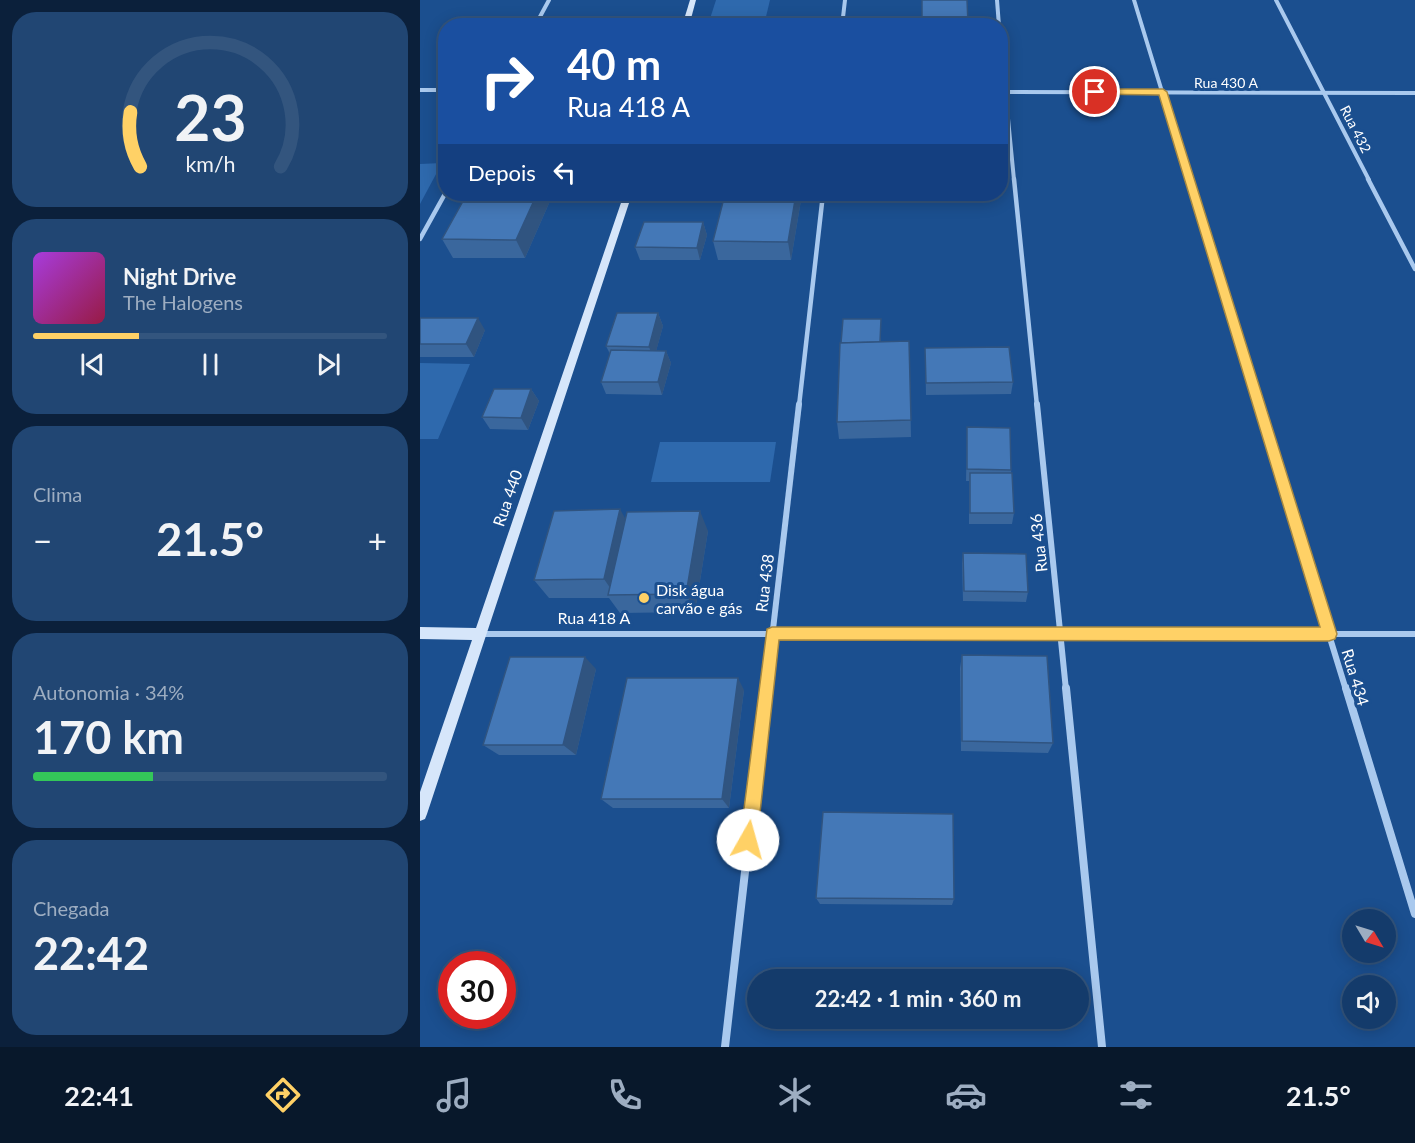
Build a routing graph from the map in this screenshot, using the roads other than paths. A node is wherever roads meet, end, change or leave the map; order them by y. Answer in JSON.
{"nodes":[{"id":1,"x":549,"y":0,"type":"edge"},
{"id":2,"x":693,"y":0,"type":"edge"},
{"id":3,"x":845,"y":0,"type":"edge"},
{"id":4,"x":997,"y":0,"type":"edge"},
{"id":5,"x":1134,"y":0,"type":"edge"},
{"id":6,"x":1276,"y":0,"type":"edge"},
{"id":7,"x":539,"y":18,"type":"edge"},
{"id":8,"x":687,"y":18,"type":"edge"},
{"id":9,"x":843,"y":18,"type":"edge"},
{"id":10,"x":998,"y":18,"type":"edge"},
{"id":11,"x":420,"y":90,"type":"edge"},
{"id":12,"x":438,"y":90,"type":"edge"},
{"id":13,"x":1008,"y":92,"type":"edge"},
{"id":14,"x":1163,"y":92,"type":"junction"},
{"id":15,"x":1324,"y":93,"type":"junction"},
{"id":16,"x":1415,"y":93,"type":"edge"},
{"id":17,"x":1008,"y":140,"type":"edge"},
{"id":18,"x":441,"y":201,"type":"edge"},
{"id":19,"x":626,"y":201,"type":"edge"},
{"id":20,"x":822,"y":201,"type":"edge"},
{"id":21,"x":420,"y":239,"type":"edge"},
{"id":22,"x":1415,"y":269,"type":"edge"},
{"id":23,"x":420,"y":633,"type":"edge"},
{"id":24,"x":481,"y":634,"type":"junction"},
{"id":25,"x":772,"y":634,"type":"junction"},
{"id":26,"x":1060,"y":634,"type":"junction"},
{"id":27,"x":1329,"y":634,"type":"junction"},
{"id":28,"x":1415,"y":634,"type":"edge"},
{"id":29,"x":420,"y":814,"type":"edge"},
{"id":30,"x":1415,"y":914,"type":"edge"},
{"id":31,"x":724,"y":1047,"type":"edge"},
{"id":32,"x":1102,"y":1047,"type":"edge"}],
"edges":[{"from":1,"to":7,"type":"street"},
{"from":2,"to":8,"type":"main road"},
{"from":3,"to":9,"type":"street"},
{"from":4,"to":10,"type":"street"},
{"from":5,"to":14,"type":"street","name":"Rua 434"},
{"from":6,"to":15,"type":"street","name":"Rua 432"},
{"from":11,"to":12,"type":"street"},
{"from":13,"to":14,"type":"street","name":"Rua 430 A"},
{"from":14,"to":15,"type":"street","name":"Rua 430 A"},
{"from":14,"to":27,"type":"street","name":"Rua 434"},
{"from":15,"to":16,"type":"street","name":"Rua 430 A"},
{"from":15,"to":22,"type":"street","name":"Rua 432"},
{"from":17,"to":26,"type":"street","name":"Rua 436"},
{"from":18,"to":21,"type":"street"},
{"from":19,"to":24,"type":"main road","name":"Rua 440"},
{"from":20,"to":25,"type":"street","name":"Rua 438"},
{"from":23,"to":24,"type":"main road","name":"Rua 418 A"},
{"from":24,"to":25,"type":"street","name":"Rua 418 A"},
{"from":24,"to":29,"type":"main road","name":"Rua 440"},
{"from":25,"to":26,"type":"street","name":"Rua 418 A"},
{"from":25,"to":31,"type":"street","name":"Rua 438"},
{"from":26,"to":27,"type":"street","name":"Rua 418 A"},
{"from":26,"to":32,"type":"street","name":"Rua 436"},
{"from":27,"to":28,"type":"street","name":"Rua 418 A"},
{"from":27,"to":30,"type":"street","name":"Rua 434"}]}
